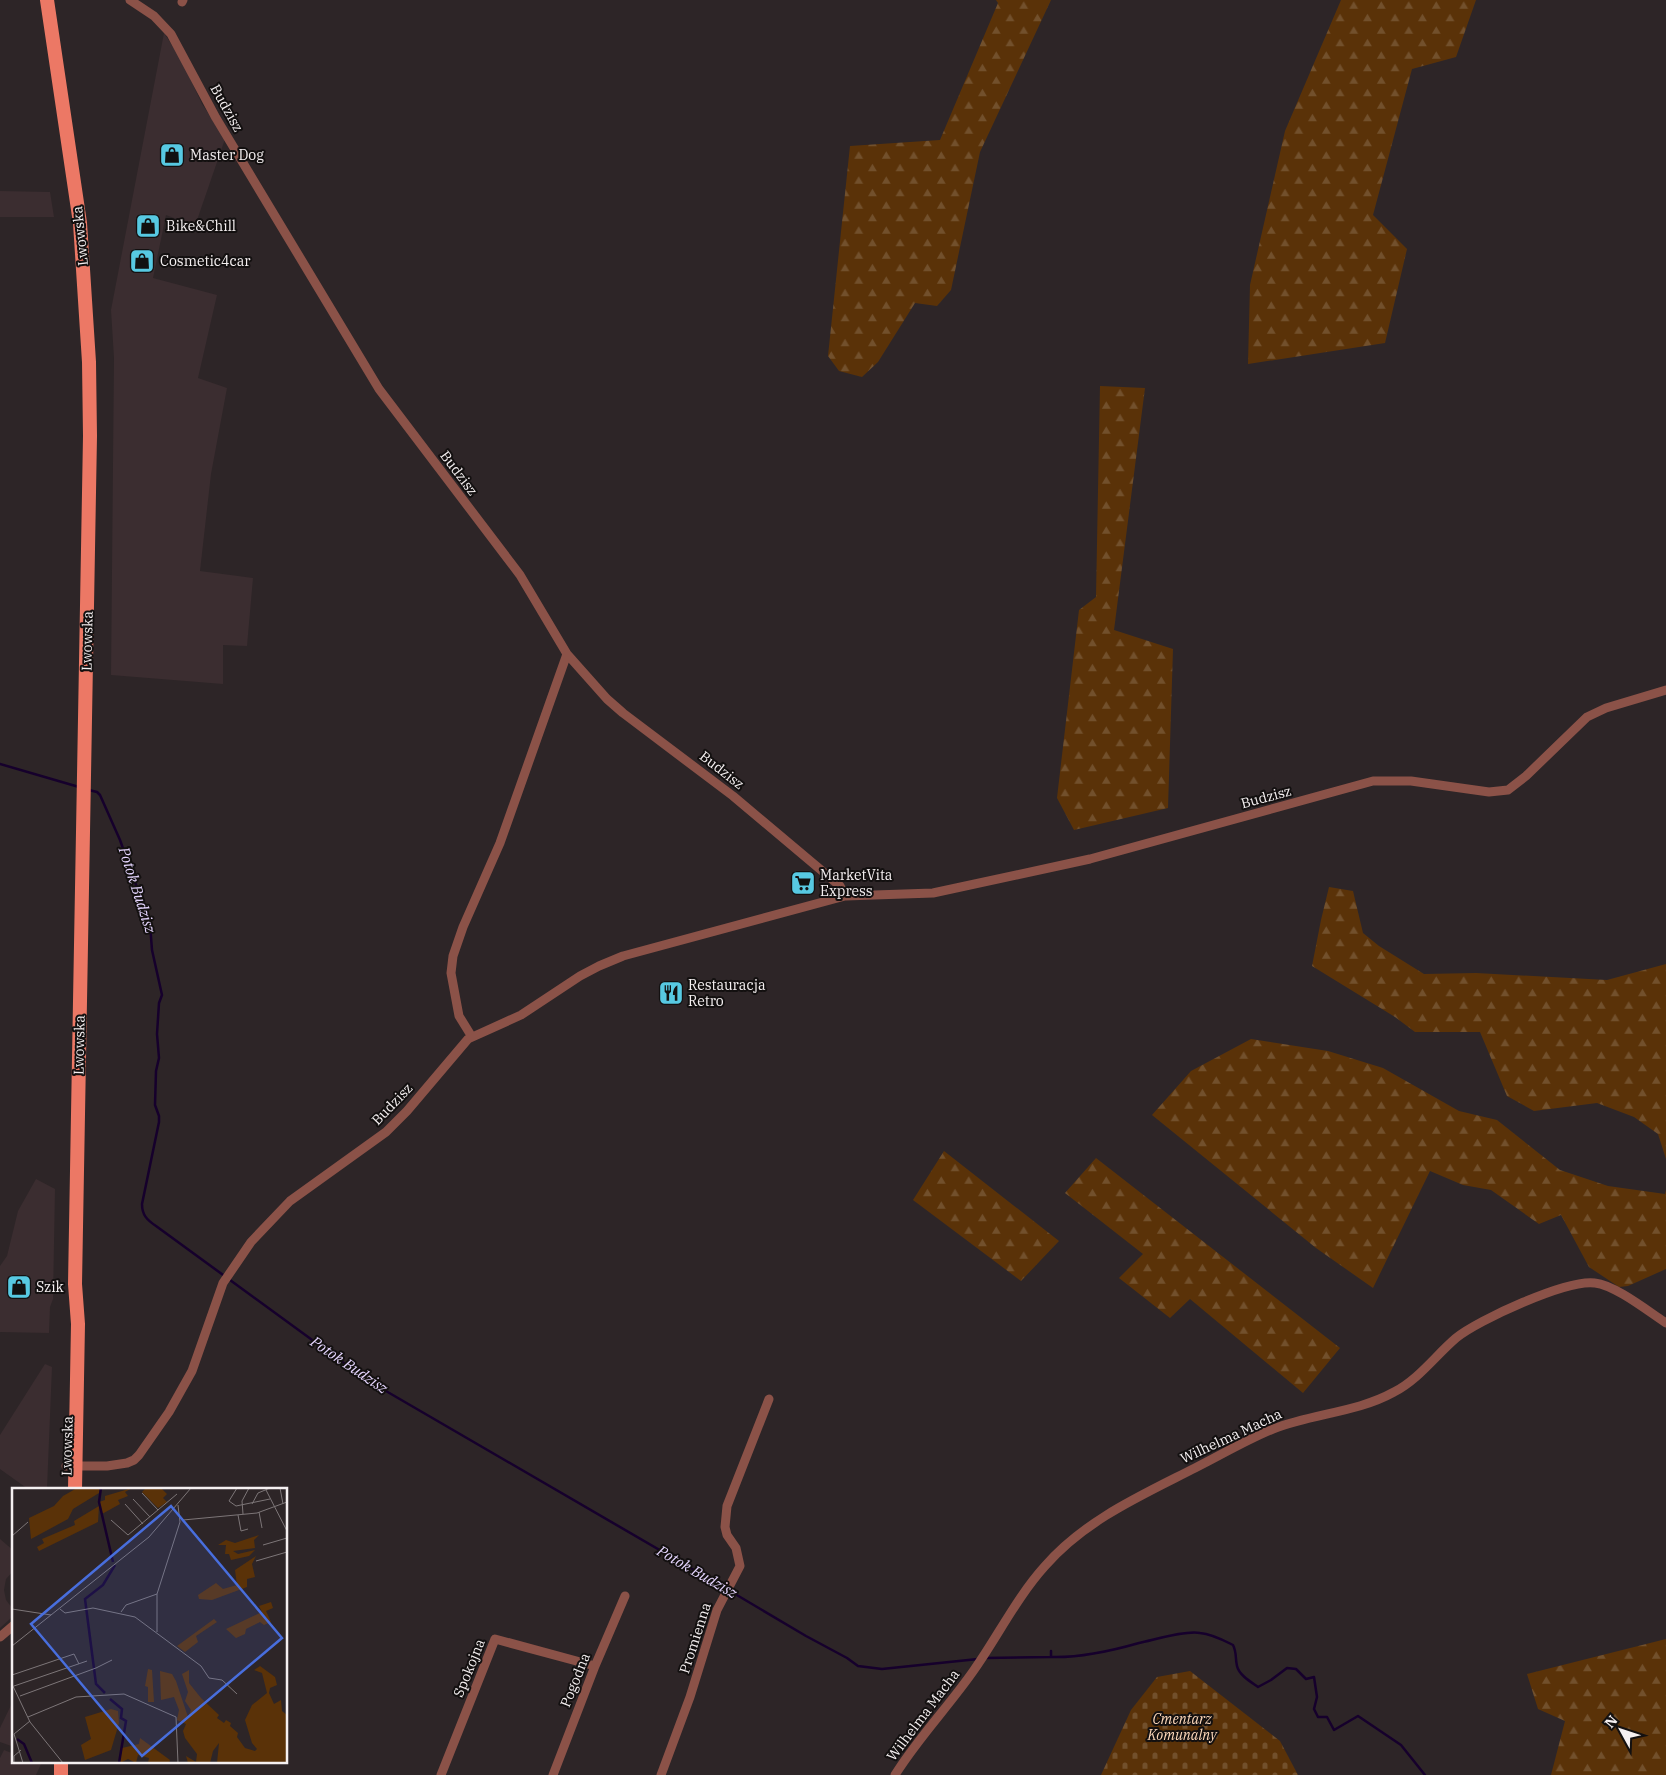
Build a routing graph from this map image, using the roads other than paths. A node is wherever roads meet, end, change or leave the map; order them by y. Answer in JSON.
{"nodes":[{"id":1,"x":43,"y":0,"type":"edge"},
{"id":2,"x":46,"y":0,"type":"edge"},
{"id":3,"x":130,"y":0,"type":"edge"},
{"id":4,"x":51,"y":32,"type":"junction"},
{"id":5,"x":567,"y":654,"type":"junction"},
{"id":6,"x":1666,"y":690,"type":"edge"},
{"id":7,"x":845,"y":896,"type":"junction"},
{"id":8,"x":472,"y":1036,"type":"junction"},
{"id":9,"x":1666,"y":1323,"type":"edge"},
{"id":10,"x":770,"y":1400,"type":"dead end"},
{"id":11,"x":71,"y":1466,"type":"junction"},
{"id":12,"x":66,"y":1488,"type":"edge"},
{"id":13,"x":75,"y":1488,"type":"edge"},
{"id":14,"x":625,"y":1596,"type":"dead end"},
{"id":15,"x":12,"y":1627,"type":"edge"},
{"id":16,"x":0,"y":1637,"type":"edge"},
{"id":17,"x":595,"y":1666,"type":"junction"},
{"id":18,"x":61,"y":1762,"type":"edge"},
{"id":19,"x":70,"y":1762,"type":"edge"},
{"id":20,"x":61,"y":1775,"type":"edge"},
{"id":21,"x":69,"y":1775,"type":"edge"},
{"id":22,"x":442,"y":1775,"type":"edge"},
{"id":23,"x":553,"y":1775,"type":"edge"},
{"id":24,"x":661,"y":1775,"type":"edge"},
{"id":25,"x":895,"y":1775,"type":"edge"}],
"edges":[{"from":1,"to":4,"type":"main road"},
{"from":2,"to":4,"type":"main road","name":"Lwowska"},
{"from":3,"to":5,"type":"street","name":"Budzisz"},
{"from":4,"to":11,"type":"main road","name":"Lwowska"},
{"from":5,"to":7,"type":"street","name":"Budzisz"},
{"from":5,"to":8,"type":"street"},
{"from":6,"to":7,"type":"street","name":"Budzisz"},
{"from":7,"to":8,"type":"street","name":"Budzisz"},
{"from":8,"to":11,"type":"street","name":"Budzisz"},
{"from":9,"to":25,"type":"street","name":"Wilhelma Macha"},
{"from":10,"to":24,"type":"street","name":"Promienna"},
{"from":11,"to":12,"type":"main road","name":"Lwowska"},
{"from":11,"to":13,"type":"main road","name":"Lwowska"},
{"from":14,"to":17,"type":"street","name":"Pogodna"},
{"from":15,"to":16,"type":"street"},
{"from":17,"to":22,"type":"street","name":"Spokojna"},
{"from":17,"to":23,"type":"street","name":"Pogodna"},
{"from":18,"to":20,"type":"main road"},
{"from":19,"to":21,"type":"main road"}]}
